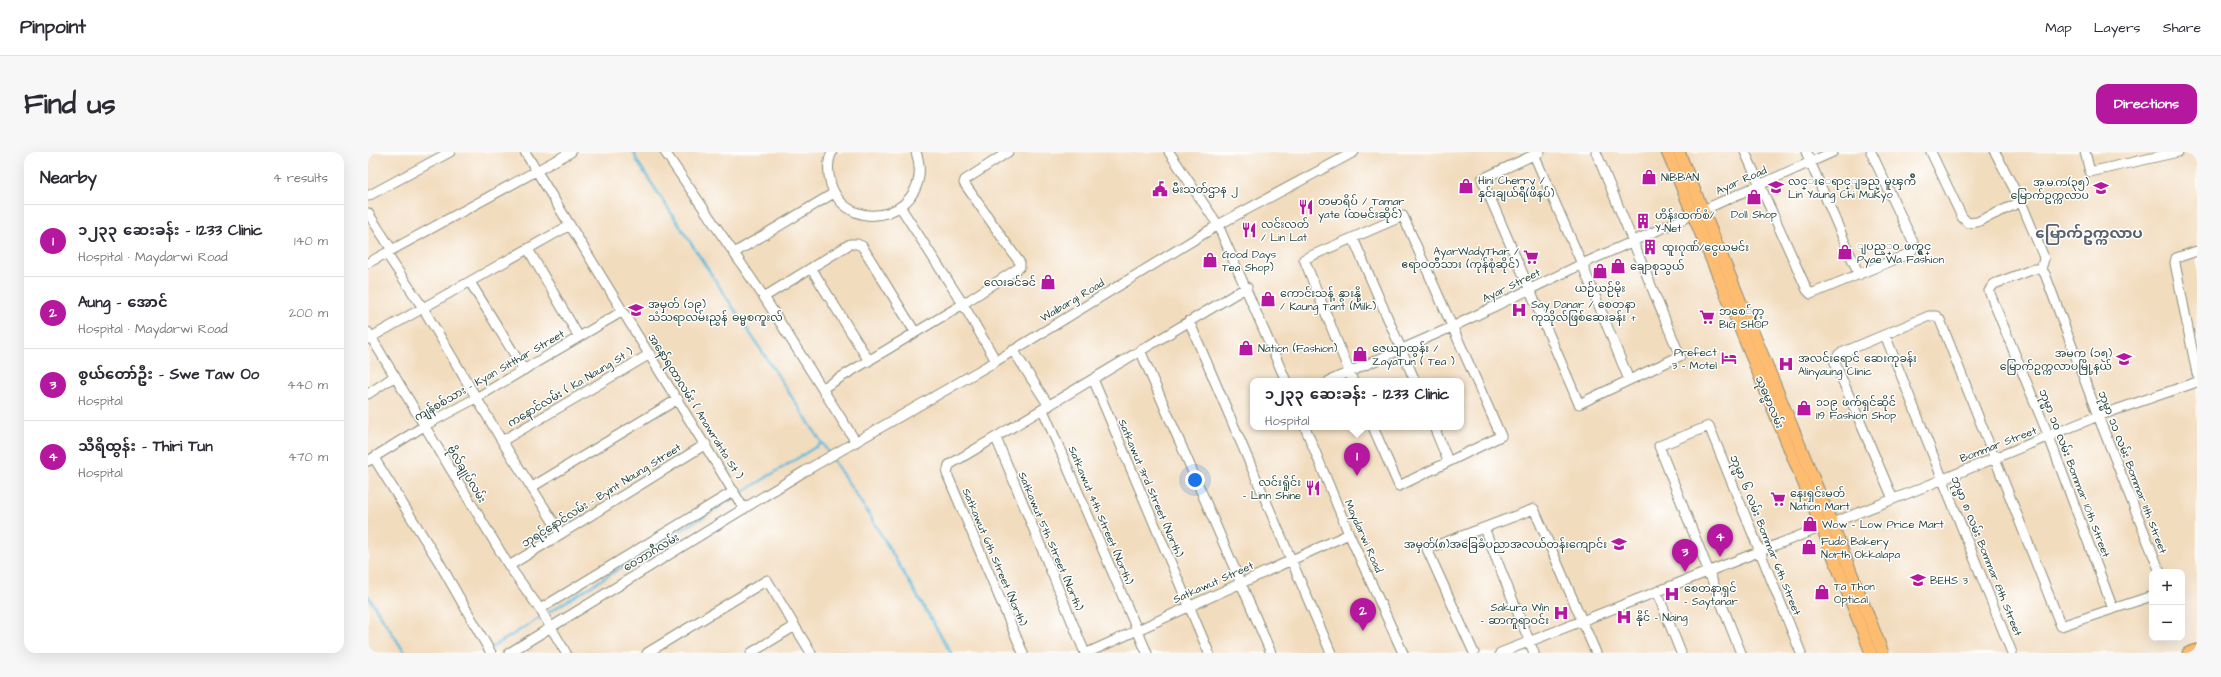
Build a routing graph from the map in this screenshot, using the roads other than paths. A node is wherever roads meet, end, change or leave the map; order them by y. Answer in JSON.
{"nodes":[{"id":1,"x":450,"y":152,"type":"edge"},
{"id":2,"x":525,"y":152,"type":"edge"},
{"id":3,"x":571,"y":152,"type":"edge"},
{"id":4,"x":665,"y":152,"type":"edge"},
{"id":5,"x":832,"y":152,"type":"edge"},
{"id":6,"x":916,"y":152,"type":"edge"},
{"id":7,"x":1008,"y":152,"type":"edge"},
{"id":8,"x":1169,"y":152,"type":"edge"},
{"id":9,"x":1354,"y":152,"type":"edge"},
{"id":10,"x":1596,"y":152,"type":"edge"},
{"id":11,"x":1666,"y":152,"type":"edge"},
{"id":12,"x":1679,"y":152,"type":"edge"},
{"id":13,"x":1745,"y":152,"type":"edge"},
{"id":14,"x":1806,"y":152,"type":"edge"},
{"id":15,"x":1833,"y":152,"type":"edge"},
{"id":16,"x":1871,"y":152,"type":"edge"},
{"id":17,"x":1931,"y":152,"type":"edge"},
{"id":18,"x":1995,"y":152,"type":"edge"},
{"id":19,"x":2085,"y":152,"type":"edge"},
{"id":20,"x":2178,"y":152,"type":"edge"},
{"id":21,"x":1537,"y":154,"type":"edge"},
{"id":22,"x":2143,"y":156,"type":"edge"},
{"id":23,"x":1811,"y":162,"type":"junction"},
{"id":24,"x":536,"y":172,"type":"junction"},
{"id":25,"x":1758,"y":185,"type":"junction"},
{"id":26,"x":834,"y":193,"type":"junction"},
{"id":27,"x":368,"y":196,"type":"edge"},
{"id":28,"x":2021,"y":202,"type":"junction"},
{"id":29,"x":900,"y":208,"type":"junction"},
{"id":30,"x":1703,"y":210,"type":"junction"},
{"id":31,"x":368,"y":214,"type":"edge"},
{"id":32,"x":1692,"y":215,"type":"junction"},
{"id":33,"x":570,"y":225,"type":"junction"},
{"id":34,"x":1218,"y":225,"type":"junction"},
{"id":35,"x":1353,"y":238,"type":"junction"},
{"id":36,"x":1634,"y":241,"type":"junction"},
{"id":37,"x":528,"y":249,"type":"junction"},
{"id":38,"x":2197,"y":251,"type":"edge"},
{"id":39,"x":389,"y":252,"type":"junction"},
{"id":40,"x":734,"y":253,"type":"junction"},
{"id":41,"x":368,"y":263,"type":"edge"},
{"id":42,"x":1582,"y":264,"type":"junction"},
{"id":43,"x":811,"y":268,"type":"junction"},
{"id":44,"x":2041,"y":269,"type":"junction"},
{"id":45,"x":1859,"y":275,"type":"junction"},
{"id":46,"x":470,"y":282,"type":"junction"},
{"id":47,"x":1247,"y":287,"type":"junction"},
{"id":48,"x":1530,"y":290,"type":"junction"},
{"id":49,"x":764,"y":297,"type":"junction"},
{"id":50,"x":963,"y":304,"type":"junction"},
{"id":51,"x":423,"y":308,"type":"junction"},
{"id":52,"x":623,"y":311,"type":"junction"},
{"id":53,"x":1189,"y":320,"type":"junction"},
{"id":54,"x":1452,"y":327,"type":"junction"},
{"id":55,"x":915,"y":332,"type":"junction"},
{"id":56,"x":1885,"y":335,"type":"junction"},
{"id":57,"x":369,"y":336,"type":"edge"},
{"id":58,"x":579,"y":337,"type":"junction"},
{"id":59,"x":1401,"y":349,"type":"junction"},
{"id":60,"x":1013,"y":350,"type":"junction"},
{"id":61,"x":1140,"y":350,"type":"junction"},
{"id":62,"x":650,"y":354,"type":"junction"},
{"id":63,"x":869,"y":361,"type":"junction"},
{"id":64,"x":996,"y":361,"type":"junction"},
{"id":65,"x":524,"y":370,"type":"junction"},
{"id":66,"x":1349,"y":372,"type":"junction"},
{"id":67,"x":2197,"y":374,"type":"edge"},
{"id":68,"x":395,"y":376,"type":"junction"},
{"id":69,"x":1285,"y":378,"type":"edge"},
{"id":70,"x":1336,"y":378,"type":"edge"},
{"id":71,"x":1352,"y":378,"type":"edge"},
{"id":72,"x":1414,"y":378,"type":"edge"},
{"id":73,"x":1093,"y":379,"type":"junction"},
{"id":74,"x":1629,"y":380,"type":"junction"},
{"id":75,"x":2197,"y":382,"type":"edge"},
{"id":76,"x":823,"y":388,"type":"junction"},
{"id":77,"x":368,"y":394,"type":"edge"},
{"id":78,"x":476,"y":398,"type":"junction"},
{"id":79,"x":678,"y":400,"type":"junction"},
{"id":80,"x":1046,"y":408,"type":"junction"},
{"id":81,"x":2098,"y":416,"type":"junction"},
{"id":82,"x":424,"y":426,"type":"junction"},
{"id":83,"x":1306,"y":430,"type":"edge"},
{"id":84,"x":1374,"y":430,"type":"edge"},
{"id":85,"x":1435,"y":430,"type":"edge"},
{"id":86,"x":2049,"y":437,"type":"junction"},
{"id":87,"x":996,"y":438,"type":"junction"},
{"id":88,"x":502,"y":441,"type":"junction"},
{"id":89,"x":856,"y":442,"type":"junction"},
{"id":90,"x":706,"y":444,"type":"junction"},
{"id":91,"x":1994,"y":458,"type":"junction"},
{"id":92,"x":371,"y":460,"type":"edge"},
{"id":93,"x":1448,"y":461,"type":"junction"},
{"id":94,"x":805,"y":471,"type":"joint"},
{"id":95,"x":1943,"y":478,"type":"junction"},
{"id":96,"x":532,"y":487,"type":"junction"},
{"id":97,"x":735,"y":492,"type":"junction"},
{"id":98,"x":1893,"y":499,"type":"junction"},
{"id":99,"x":743,"y":507,"type":"junction"},
{"id":100,"x":1832,"y":523,"type":"junction"},
{"id":101,"x":1484,"y":528,"type":"junction"},
{"id":102,"x":1822,"y":528,"type":"junction"},
{"id":103,"x":561,"y":534,"type":"junction"},
{"id":104,"x":1349,"y":534,"type":"junction"},
{"id":105,"x":1760,"y":552,"type":"junction"},
{"id":106,"x":1290,"y":560,"type":"junction"},
{"id":107,"x":509,"y":566,"type":"junction"},
{"id":108,"x":2159,"y":569,"type":"edge"},
{"id":109,"x":1708,"y":572,"type":"junction"},
{"id":110,"x":1241,"y":583,"type":"junction"},
{"id":111,"x":1657,"y":592,"type":"junction"},
{"id":112,"x":2149,"y":597,"type":"edge"},
{"id":113,"x":1188,"y":606,"type":"junction"},
{"id":114,"x":2113,"y":609,"type":"junction"},
{"id":115,"x":544,"y":617,"type":"junction"},
{"id":116,"x":1583,"y":622,"type":"junction"},
{"id":117,"x":795,"y":626,"type":"junction"},
{"id":118,"x":1137,"y":630,"type":"junction"},
{"id":119,"x":1530,"y":641,"type":"junction"},
{"id":120,"x":2197,"y":650,"type":"edge"},
{"id":121,"x":490,"y":652,"type":"edge"},
{"id":122,"x":509,"y":653,"type":"edge"},
{"id":123,"x":566,"y":653,"type":"edge"},
{"id":124,"x":647,"y":653,"type":"edge"},
{"id":125,"x":751,"y":653,"type":"edge"},
{"id":126,"x":811,"y":653,"type":"edge"},
{"id":127,"x":1023,"y":653,"type":"edge"},
{"id":128,"x":1086,"y":653,"type":"edge"},
{"id":129,"x":1147,"y":653,"type":"edge"},
{"id":130,"x":1209,"y":653,"type":"edge"},
{"id":131,"x":1271,"y":653,"type":"edge"},
{"id":132,"x":1331,"y":653,"type":"edge"},
{"id":133,"x":1403,"y":653,"type":"edge"},
{"id":134,"x":1474,"y":653,"type":"edge"},
{"id":135,"x":1500,"y":653,"type":"edge"},
{"id":136,"x":1534,"y":653,"type":"edge"},
{"id":137,"x":1596,"y":653,"type":"edge"},
{"id":138,"x":1681,"y":653,"type":"edge"},
{"id":139,"x":1741,"y":653,"type":"edge"},
{"id":140,"x":1801,"y":653,"type":"edge"},
{"id":141,"x":1871,"y":653,"type":"edge"},
{"id":142,"x":1883,"y":653,"type":"edge"},
{"id":143,"x":2012,"y":653,"type":"edge"},
{"id":144,"x":2188,"y":653,"type":"edge"}],
"edges":[{"from":1,"to":27,"type":"street"},
{"from":2,"to":24,"type":"street","name":"အနော်ရထာလမ်း ( Anawrahta St )"},
{"from":3,"to":24,"type":"street"},
{"from":4,"to":40,"type":"street"},
{"from":5,"to":26,"type":"street"},
{"from":6,"to":29,"type":"street"},
{"from":7,"to":50,"type":"street"},
{"from":8,"to":34,"type":"street"},
{"from":9,"to":34,"type":"street","name":"Waibargi Road"},
{"from":10,"to":36,"type":"street"},
{"from":11,"to":32,"type":"main road","name":"သုဓမ္မာလမ်း"},
{"from":12,"to":30,"type":"main road","name":"သုဓမ္မာလမ်း"},
{"from":13,"to":25,"type":"street"},
{"from":14,"to":23,"type":"street"},
{"from":15,"to":23,"type":"street","name":"Ayar Road"},
{"from":16,"to":45,"type":"street"},
{"from":17,"to":28,"type":"street"},
{"from":18,"to":28,"type":"street"},
{"from":19,"to":22,"type":"street"},
{"from":20,"to":22,"type":"street"},
{"from":21,"to":42,"type":"street"},
{"from":21,"to":48,"type":"street"},
{"from":23,"to":25,"type":"street","name":"Ayar Road"},
{"from":23,"to":45,"type":"street"},
{"from":24,"to":33,"type":"street","name":"အနော်ရထာလမ်း ( Anawrahta St )"},
{"from":24,"to":39,"type":"street"},
{"from":25,"to":30,"type":"street","name":"Ayar Road"},
{"from":25,"to":45,"type":"street"},
{"from":26,"to":29,"type":"street"},
{"from":26,"to":40,"type":"street"},
{"from":28,"to":44,"type":"street"},
{"from":29,"to":50,"type":"street"},
{"from":30,"to":32,"type":"street","name":"Ayar Street"},
{"from":30,"to":100,"type":"main road","name":"သုဓမ္မာလမ်း"},
{"from":31,"to":39,"type":"street"},
{"from":32,"to":36,"type":"street","name":"Ayar Street"},
{"from":32,"to":102,"type":"main road","name":"သုဓမ္မာလမ်း"},
{"from":33,"to":37,"type":"street"},
{"from":33,"to":52,"type":"street","name":"အနော်ရထာလမ်း ( Anawrahta St )"},
{"from":34,"to":47,"type":"street"},
{"from":34,"to":60,"type":"street","name":"Waibargi Road"},
{"from":35,"to":54,"type":"street"},
{"from":35,"to":59,"type":"street"},
{"from":35,"to":66,"type":"street"},
{"from":36,"to":42,"type":"street","name":"Ayar Street"},
{"from":36,"to":74,"type":"street"},
{"from":37,"to":46,"type":"street"},
{"from":37,"to":58,"type":"street"},
{"from":38,"to":67,"type":"street"},
{"from":39,"to":41,"type":"street"},
{"from":39,"to":51,"type":"street"},
{"from":40,"to":49,"type":"street"},
{"from":42,"to":48,"type":"street","name":"Ayar Street"},
{"from":42,"to":74,"type":"street"},
{"from":43,"to":49,"type":"street"},
{"from":43,"to":55,"type":"street"},
{"from":43,"to":63,"type":"street"},
{"from":44,"to":81,"type":"street","name":"ဘုမ္မာ ၁၁ လမ်း Bommar 11th Street"},
{"from":44,"to":86,"type":"street","name":"ဘုမ္မာ ၁၀ လမ်း Bommar 10th Street"},
{"from":46,"to":51,"type":"street"},
{"from":46,"to":65,"type":"street"},
{"from":47,"to":53,"type":"street"},
{"from":47,"to":69,"type":"street"},
{"from":48,"to":54,"type":"street","name":"Ayar Street"},
{"from":48,"to":74,"type":"street"},
{"from":49,"to":76,"type":"street"},
{"from":50,"to":55,"type":"street"},
{"from":50,"to":64,"type":"street"},
{"from":51,"to":57,"type":"street"},
{"from":51,"to":78,"type":"street"},
{"from":52,"to":58,"type":"street","name":"ကျန်စစ်သား - Kyan Sitthar Street"},
{"from":52,"to":62,"type":"street","name":"အနော်ရထာလမ်း ( Anawrahta St )"},
{"from":53,"to":61,"type":"street"},
{"from":53,"to":106,"type":"street"},
{"from":54,"to":59,"type":"street","name":"Ayar Street"},
{"from":54,"to":93,"type":"street"},
{"from":55,"to":63,"type":"street"},
{"from":56,"to":91,"type":"street"},
{"from":56,"to":95,"type":"street","name":"ဘုမ္မာ ၈ လမ်း Bommar 8th Street"},
{"from":56,"to":98,"type":"street"},
{"from":57,"to":68,"type":"street","name":"ဗိုလ်ချုပ်လမ်း"},
{"from":58,"to":65,"type":"street","name":"ကျန်စစ်သား - Kyan Sitthar Street"},
{"from":59,"to":66,"type":"street","name":"Ayar Street"},
{"from":59,"to":72,"type":"street"},
{"from":60,"to":64,"type":"street","name":"Waibargi Road"},
{"from":60,"to":80,"type":"street","name":"Satkawut 4th Street (North)"},
{"from":61,"to":73,"type":"street"},
{"from":61,"to":110,"type":"street"},
{"from":62,"to":79,"type":"street","name":"အနော်ရထာလမ်း ( Anawrahta St )"},
{"from":62,"to":88,"type":"street","name":"ကနောင်လမ်း ( Ka Naung St )"},
{"from":63,"to":76,"type":"street"},
{"from":64,"to":89,"type":"street","name":"Waibargi Road"},
{"from":65,"to":78,"type":"street","name":"ကျန်စစ်သား - Kyan Sitthar Street"},
{"from":66,"to":70,"type":"street","name":"Ayar Street"},
{"from":66,"to":71,"type":"street"},
{"from":68,"to":77,"type":"street"},
{"from":68,"to":82,"type":"street","name":"ဗိုလ်ချုပ်လမ်း"},
{"from":73,"to":80,"type":"street"},
{"from":73,"to":113,"type":"street","name":"Satkawut 3rd Street (North)"},
{"from":75,"to":81,"type":"street","name":"Bommar Street"},
{"from":76,"to":89,"type":"street"},
{"from":78,"to":82,"type":"street","name":"ကျန်စစ်သား - Kyan Sitthar Street"},
{"from":78,"to":88,"type":"street"},
{"from":79,"to":90,"type":"street","name":"အနော်ရထာလမ်း ( Anawrahta St )"},
{"from":79,"to":96,"type":"street"},
{"from":80,"to":87,"type":"street"},
{"from":80,"to":118,"type":"street","name":"Satkawut 4th Street (North)"},
{"from":81,"to":86,"type":"street","name":"Bommar Street"},
{"from":81,"to":108,"type":"street","name":"ဘုမ္မာ ၁၁ လမ်း Bommar 11th Street"},
{"from":82,"to":92,"type":"street","name":"ကျန်စစ်သား - Kyan Sitthar Street"},
{"from":82,"to":107,"type":"street","name":"ဗိုလ်ချုပ်လမ်း"},
{"from":83,"to":104,"type":"street","name":"Maydarwi Road"},
{"from":84,"to":93,"type":"street"},
{"from":85,"to":93,"type":"street"},
{"from":86,"to":91,"type":"street","name":"Bommar Street"},
{"from":86,"to":114,"type":"street","name":"ဘုမ္မာ ၁၀ လမ်း Bommar 10th Street"},
{"from":87,"to":127,"type":"street","name":"Satkawut 6th Street (North)"},
{"from":87,"to":128,"type":"street","name":"Satkawut 5th Street (North)"},
{"from":88,"to":96,"type":"street"},
{"from":89,"to":94,"type":"street","name":"Waibargi Road"},
{"from":90,"to":97,"type":"street","name":"အနော်ရထာလမ်း ( Anawrahta St )"},
{"from":90,"to":103,"type":"street","name":"ဘုရင့်နောင်လမ်း - Byint Naung Street"},
{"from":91,"to":95,"type":"street","name":"Bommar Street"},
{"from":91,"to":114,"type":"street"},
{"from":92,"to":121,"type":"street"},
{"from":94,"to":99,"type":"street","name":"ဝေဘာဂီလမ်း"},
{"from":95,"to":98,"type":"street","name":"Bommar Street"},
{"from":95,"to":143,"type":"street","name":"ဘုမ္မာ ၈ လမ်း Bommar 8th Street"},
{"from":96,"to":103,"type":"street"},
{"from":97,"to":99,"type":"street","name":"အနော်ရထာလမ်း ( Anawrahta St )"},
{"from":97,"to":115,"type":"street"},
{"from":98,"to":100,"type":"street","name":"Bommar Street"},
{"from":99,"to":115,"type":"street","name":"ဝေဘာဂီလမ်း"},
{"from":100,"to":102,"type":"street","name":"Bommar Street"},
{"from":100,"to":142,"type":"main road","name":"သုဓမ္မာလမ်း"},
{"from":101,"to":116,"type":"street"},
{"from":101,"to":119,"type":"street"},
{"from":101,"to":134,"type":"street"},
{"from":102,"to":105,"type":"street","name":"Bommar Street"},
{"from":102,"to":141,"type":"main road","name":"သုဓမ္မာလမ်း"},
{"from":103,"to":107,"type":"street","name":"ဘုရင့်နောင်လမ်း - Byint Naung Street"},
{"from":104,"to":106,"type":"street","name":"Satkawut Street"},
{"from":104,"to":133,"type":"street","name":"Maydarwi Road"},
{"from":105,"to":109,"type":"street","name":"Bommar Street"},
{"from":105,"to":109,"type":"street","name":"ဘုမ္မာ ၆ လမ်း Bommar 6th Street"},
{"from":105,"to":140,"type":"street","name":"ဘုမ္မာ ၆ လမ်း Bommar 6th Street"},
{"from":106,"to":110,"type":"street","name":"Satkawut Street"},
{"from":106,"to":132,"type":"street"},
{"from":107,"to":115,"type":"street","name":"ဗိုလ်ချုပ်လမ်း"},
{"from":109,"to":111,"type":"street","name":"Bommar Street"},
{"from":109,"to":139,"type":"street"},
{"from":110,"to":113,"type":"street","name":"Satkawut Street"},
{"from":110,"to":131,"type":"street"},
{"from":111,"to":116,"type":"street","name":"Bommar Street"},
{"from":111,"to":138,"type":"street"},
{"from":112,"to":114,"type":"street"},
{"from":113,"to":118,"type":"street","name":"Satkawut Street"},
{"from":113,"to":130,"type":"street","name":"Satkawut 3rd Street (North)"},
{"from":115,"to":122,"type":"street","name":"ဝေဘာဂီလမ်း"},
{"from":115,"to":123,"type":"street","name":"ဗိုလ်ချုပ်လမ်း"},
{"from":116,"to":119,"type":"street","name":"Bommar Street"},
{"from":116,"to":137,"type":"street"},
{"from":117,"to":124,"type":"street"},
{"from":117,"to":125,"type":"street"},
{"from":117,"to":126,"type":"street"},
{"from":118,"to":128,"type":"street","name":"Satkawut Street"},
{"from":118,"to":129,"type":"street","name":"Satkawut 4th Street (North)"},
{"from":119,"to":135,"type":"street","name":"Bommar Street"},
{"from":119,"to":136,"type":"street"},
{"from":120,"to":144,"type":"main road"}]}
